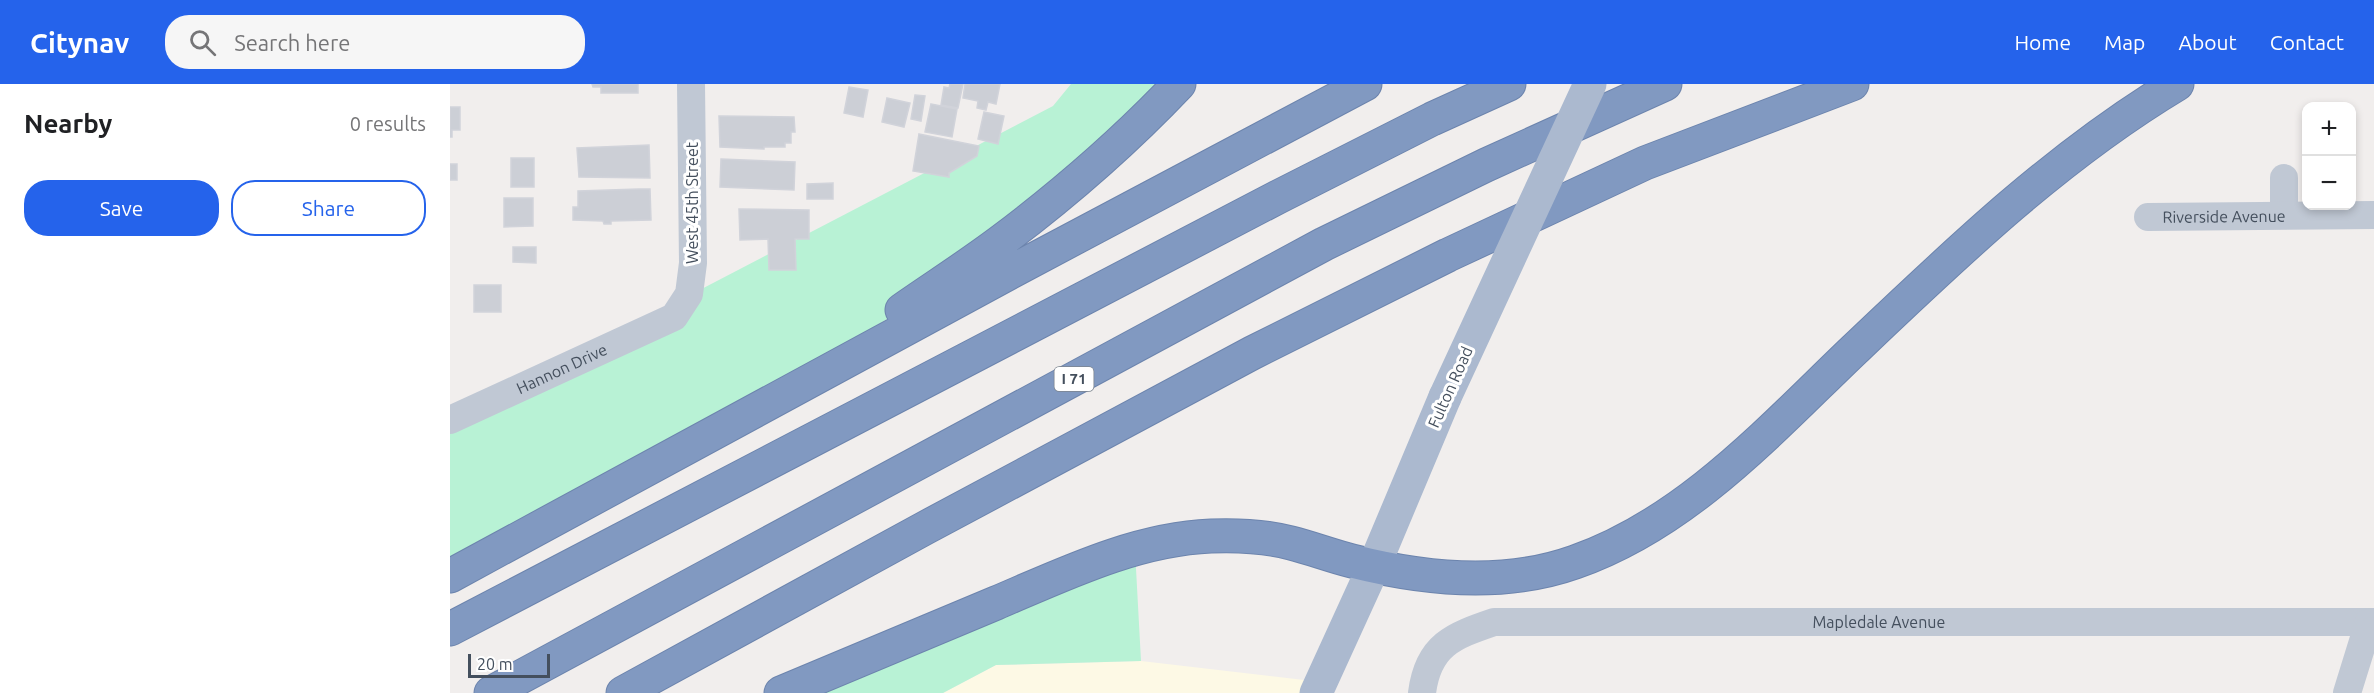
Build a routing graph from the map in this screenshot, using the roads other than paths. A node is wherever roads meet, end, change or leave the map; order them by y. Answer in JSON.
{"nodes":[{"id":1,"x":691,"y":84,"type":"edge"},
{"id":2,"x":1179,"y":84,"type":"edge"},
{"id":3,"x":1365,"y":84,"type":"edge"},
{"id":4,"x":1509,"y":84,"type":"edge"},
{"id":5,"x":1590,"y":84,"type":"edge"},
{"id":6,"x":1665,"y":84,"type":"edge"},
{"id":7,"x":1852,"y":84,"type":"edge"},
{"id":8,"x":2177,"y":84,"type":"edge"},
{"id":9,"x":2284,"y":178,"type":"dead end"},
{"id":10,"x":2374,"y":214,"type":"edge"},
{"id":11,"x":2284,"y":215,"type":"junction"},
{"id":12,"x":2148,"y":217,"type":"dead end"},
{"id":13,"x":674,"y":317,"type":"joint"},
{"id":14,"x":450,"y":420,"type":"edge"},
{"id":15,"x":602,"y":492,"type":"junction"},
{"id":16,"x":1374,"y":566,"type":"junction"},
{"id":17,"x":450,"y":576,"type":"edge"},
{"id":18,"x":2372,"y":622,"type":"edge"},
{"id":19,"x":450,"y":629,"type":"edge"},
{"id":20,"x":491,"y":693,"type":"edge"},
{"id":21,"x":623,"y":693,"type":"edge"},
{"id":22,"x":781,"y":693,"type":"edge"},
{"id":23,"x":1316,"y":693,"type":"edge"},
{"id":24,"x":1422,"y":693,"type":"edge"},
{"id":25,"x":2347,"y":693,"type":"edge"}],
"edges":[{"from":1,"to":13,"type":"street","name":"West 45th Street"},
{"from":2,"to":15,"type":"highway"},
{"from":3,"to":15,"type":"highway"},
{"from":4,"to":19,"type":"highway"},
{"from":5,"to":16,"type":"main road","name":"Fulton Road","bridge":true},
{"from":6,"to":20,"type":"highway","number":"I 71"},
{"from":7,"to":21,"type":"highway"},
{"from":8,"to":16,"type":"highway"},
{"from":9,"to":11,"type":"street"},
{"from":10,"to":11,"type":"street","name":"Riverside Avenue"},
{"from":11,"to":12,"type":"street","name":"Riverside Avenue"},
{"from":13,"to":14,"type":"street","name":"Hannon Drive"},
{"from":15,"to":17,"type":"highway"},
{"from":16,"to":22,"type":"highway"},
{"from":16,"to":23,"type":"main road","name":"Fulton Road"},
{"from":18,"to":24,"type":"street","name":"Mapledale Avenue"},
{"from":18,"to":25,"type":"street"}]}
